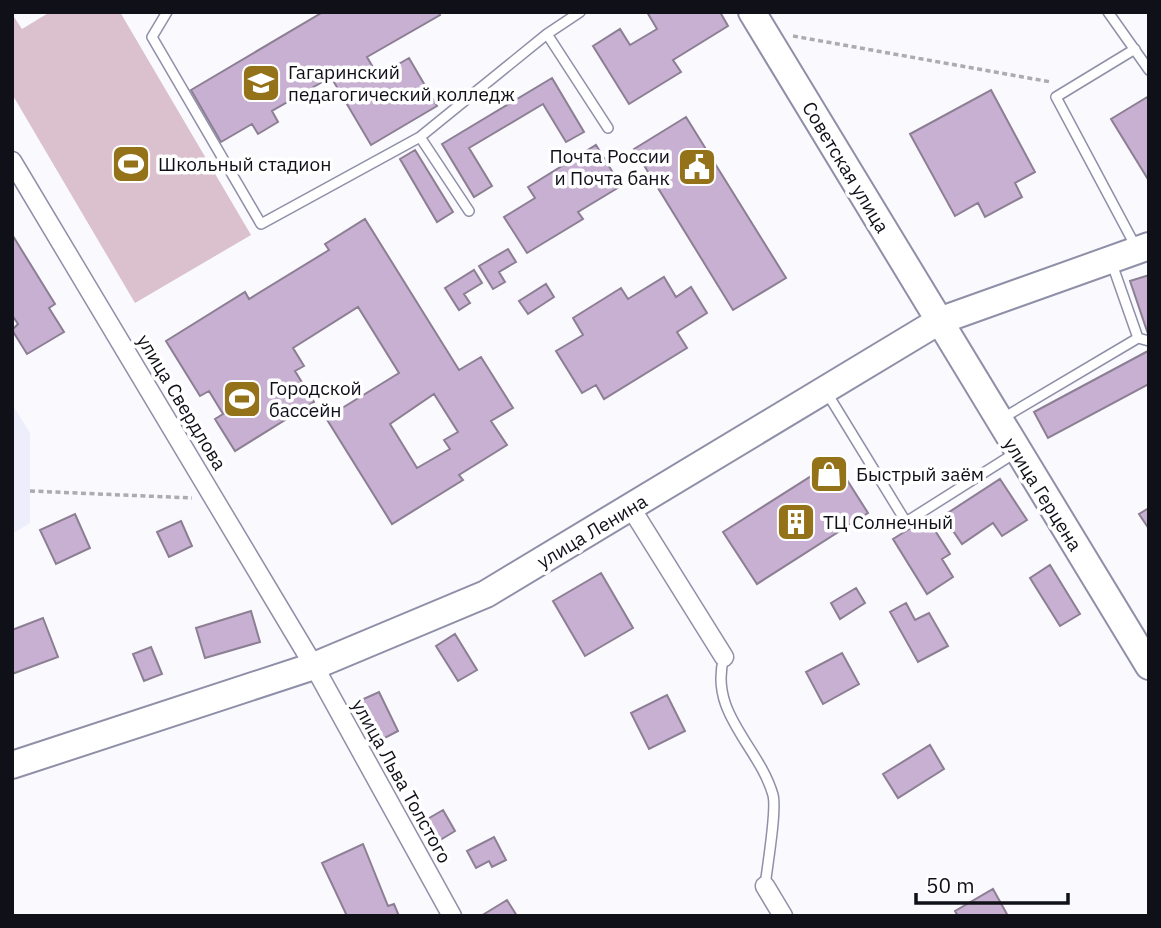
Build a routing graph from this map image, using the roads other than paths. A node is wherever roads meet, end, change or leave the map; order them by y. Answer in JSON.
{"nodes":[{"id":1,"x":167,"y":12,"type":"edge"},
{"id":2,"x":580,"y":12,"type":"edge"},
{"id":3,"x":752,"y":12,"type":"edge"},
{"id":4,"x":1108,"y":12,"type":"edge"},
{"id":5,"x":547,"y":34,"type":"junction"},
{"id":6,"x":1135,"y":49,"type":"junction"},
{"id":7,"x":1149,"y":70,"type":"edge"},
{"id":8,"x":608,"y":128,"type":"dead end"},
{"id":9,"x":420,"y":137,"type":"junction"},
{"id":10,"x":12,"y":161,"type":"edge"},
{"id":11,"x":18,"y":184,"type":"edge"},
{"id":12,"x":469,"y":211,"type":"dead end"},
{"id":13,"x":1143,"y":248,"type":"edge"},
{"id":14,"x":1111,"y":260,"type":"junction"},
{"id":15,"x":939,"y":321,"type":"junction"},
{"id":16,"x":1138,"y":338,"type":"junction"},
{"id":17,"x":1149,"y":341,"type":"edge"},
{"id":18,"x":825,"y":389,"type":"junction"},
{"id":19,"x":998,"y":421,"type":"junction"},
{"id":20,"x":1017,"y":453,"type":"junction"},
{"id":21,"x":631,"y":508,"type":"junction"},
{"id":22,"x":724,"y":657,"type":"joint"},
{"id":23,"x":314,"y":666,"type":"junction"},
{"id":24,"x":1149,"y":666,"type":"edge"},
{"id":25,"x":12,"y":765,"type":"edge"},
{"id":26,"x":765,"y":886,"type":"joint"},
{"id":27,"x":452,"y":916,"type":"edge"},
{"id":28,"x":783,"y":916,"type":"edge"}],
"edges":[{"from":1,"to":9,"type":"lane"},
{"from":2,"to":5,"type":"lane"},
{"from":3,"to":15,"type":"main road","name":"Советская улица"},
{"from":4,"to":6,"type":"lane"},
{"from":5,"to":8,"type":"lane"},
{"from":5,"to":9,"type":"lane"},
{"from":6,"to":7,"type":"lane"},
{"from":6,"to":13,"type":"lane"},
{"from":9,"to":12,"type":"lane"},
{"from":10,"to":11,"type":"street","name":"улица Свердлова"},
{"from":11,"to":23,"type":"street","name":"улица Свердлова"},
{"from":13,"to":14,"type":"main road","name":"улица Ленина"},
{"from":14,"to":15,"type":"main road","name":"улица Ленина"},
{"from":14,"to":16,"type":"lane"},
{"from":15,"to":18,"type":"main road","name":"улица Ленина"},
{"from":15,"to":19,"type":"main road","name":"улица Герцена"},
{"from":16,"to":17,"type":"lane"},
{"from":16,"to":19,"type":"lane"},
{"from":18,"to":20,"type":"lane"},
{"from":18,"to":21,"type":"main road","name":"улица Ленина"},
{"from":19,"to":20,"type":"main road","name":"улица Герцена"},
{"from":20,"to":24,"type":"main road","name":"улица Герцена"},
{"from":21,"to":22,"type":"street"},
{"from":21,"to":23,"type":"main road","name":"улица Ленина"},
{"from":22,"to":26,"type":"lane"},
{"from":23,"to":25,"type":"main road","name":"улица Ленина"},
{"from":23,"to":27,"type":"street","name":"улица Льва Толстого"},
{"from":26,"to":28,"type":"street"}]}
